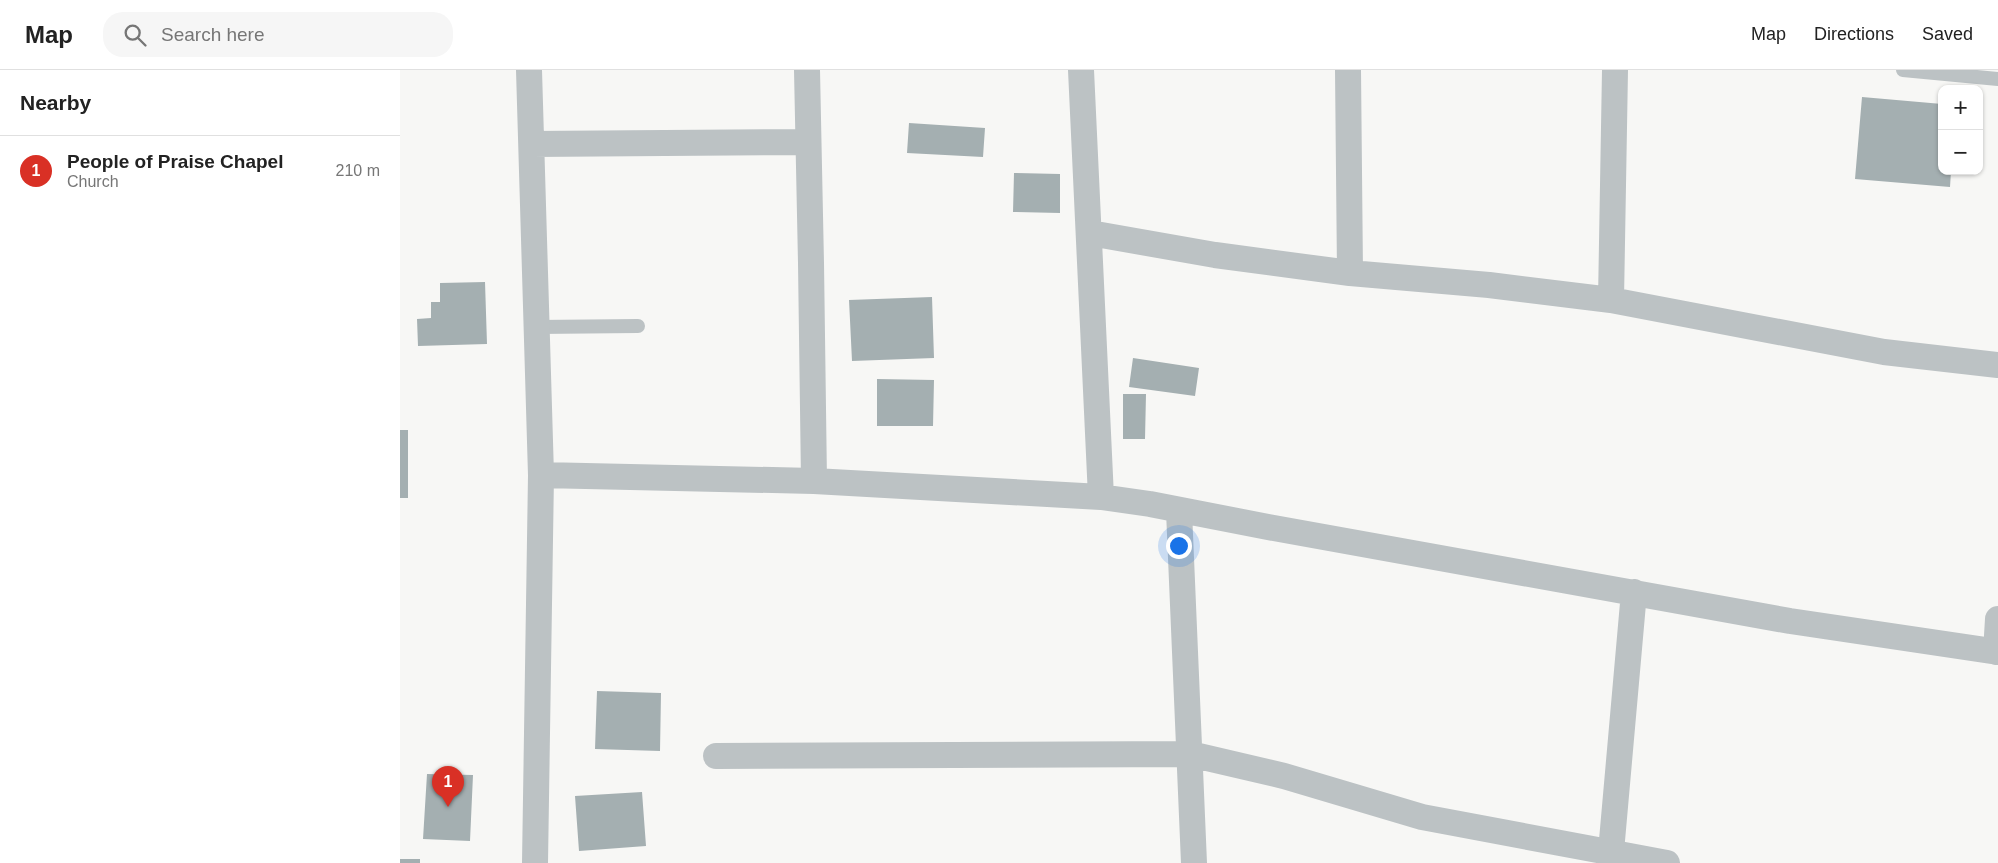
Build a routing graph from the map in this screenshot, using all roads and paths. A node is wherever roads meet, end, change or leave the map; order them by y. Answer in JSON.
{"nodes":[{"id":1,"x":530,"y":70,"type":"edge"},
{"id":2,"x":807,"y":70,"type":"edge"},
{"id":3,"x":1081,"y":70,"type":"edge"},
{"id":4,"x":1348,"y":70,"type":"edge"},
{"id":5,"x":1615,"y":70,"type":"edge"},
{"id":6,"x":1903,"y":70,"type":"edge"},
{"id":7,"x":1998,"y":79,"type":"edge"},
{"id":8,"x":808,"y":142,"type":"junction"},
{"id":9,"x":532,"y":144,"type":"junction"},
{"id":10,"x":1090,"y":233,"type":"junction"},
{"id":11,"x":1350,"y":273,"type":"junction"},
{"id":12,"x":1612,"y":300,"type":"junction"},
{"id":13,"x":638,"y":326,"type":"dead end"},
{"id":14,"x":537,"y":327,"type":"junction"},
{"id":15,"x":1998,"y":365,"type":"edge"},
{"id":16,"x":541,"y":475,"type":"junction"},
{"id":17,"x":814,"y":481,"type":"junction"},
{"id":18,"x":1100,"y":497,"type":"junction"},
{"id":19,"x":1179,"y":511,"type":"junction"},
{"id":20,"x":1634,"y":592,"type":"junction"},
{"id":21,"x":1998,"y":619,"type":"edge"},
{"id":22,"x":1997,"y":652,"type":"edge"},
{"id":23,"x":1190,"y":754,"type":"junction"},
{"id":24,"x":716,"y":756,"type":"dead end"},
{"id":25,"x":1610,"y":858,"type":"edge"},
{"id":26,"x":535,"y":863,"type":"edge"},
{"id":27,"x":1194,"y":863,"type":"edge"},
{"id":28,"x":1667,"y":863,"type":"edge"}],
"edges":[{"from":1,"to":9,"type":"street"},
{"from":2,"to":8,"type":"street"},
{"from":3,"to":10,"type":"street"},
{"from":4,"to":11,"type":"street"},
{"from":5,"to":12,"type":"street"},
{"from":6,"to":7,"type":"lane"},
{"from":8,"to":9,"type":"street"},
{"from":8,"to":17,"type":"street"},
{"from":9,"to":14,"type":"street"},
{"from":10,"to":11,"type":"street"},
{"from":10,"to":18,"type":"street"},
{"from":11,"to":12,"type":"street"},
{"from":12,"to":15,"type":"street"},
{"from":13,"to":14,"type":"lane"},
{"from":14,"to":16,"type":"street"},
{"from":16,"to":17,"type":"street"},
{"from":16,"to":26,"type":"street"},
{"from":17,"to":18,"type":"street"},
{"from":18,"to":19,"type":"street"},
{"from":19,"to":20,"type":"street"},
{"from":19,"to":23,"type":"street"},
{"from":20,"to":22,"type":"street"},
{"from":20,"to":25,"type":"street"},
{"from":21,"to":22,"type":"street"},
{"from":23,"to":24,"type":"street"},
{"from":23,"to":25,"type":"street"},
{"from":23,"to":27,"type":"street"},
{"from":25,"to":28,"type":"street"}]}
